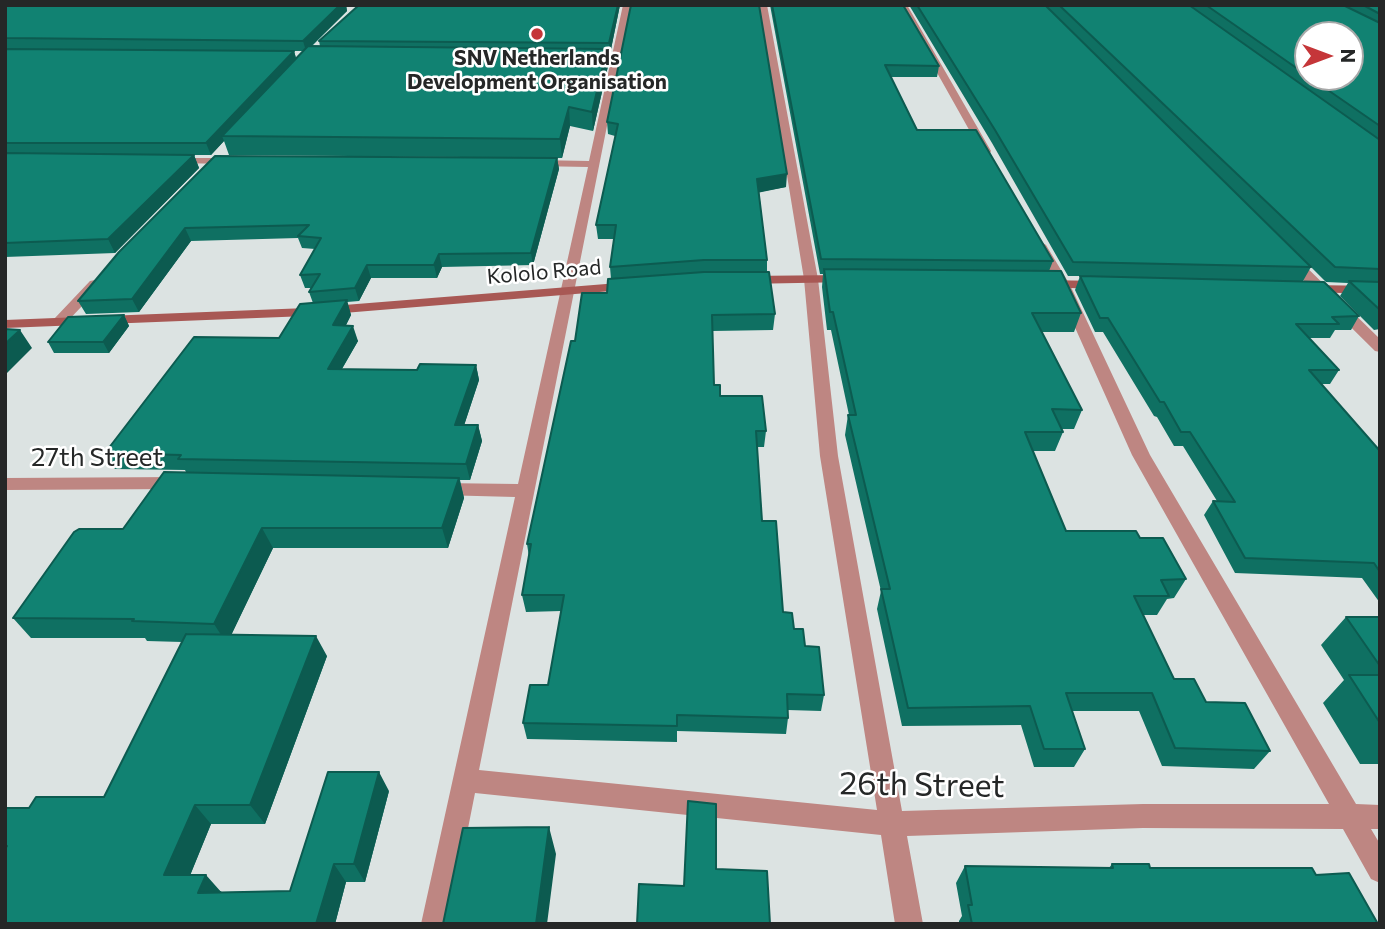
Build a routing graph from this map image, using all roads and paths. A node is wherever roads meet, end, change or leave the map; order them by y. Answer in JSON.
{"nodes":[{"id":1,"x":627,"y":5,"type":"edge"},
{"id":2,"x":763,"y":5,"type":"edge"},
{"id":3,"x":903,"y":5,"type":"edge"},
{"id":4,"x":221,"y":156,"type":"junction"},
{"id":5,"x":164,"y":160,"type":"edge"},
{"id":6,"x":243,"y":160,"type":"edge"},
{"id":7,"x":526,"y":163,"type":"edge"},
{"id":8,"x":594,"y":164,"type":"junction"},
{"id":9,"x":994,"y":164,"type":"edge"},
{"id":10,"x":207,"y":170,"type":"edge"},
{"id":11,"x":1028,"y":224,"type":"edge"},
{"id":12,"x":1279,"y":249,"type":"edge"},
{"id":13,"x":103,"y":276,"type":"edge"},
{"id":14,"x":811,"y":279,"type":"junction"},
{"id":15,"x":865,"y":279,"type":"edge"},
{"id":16,"x":730,"y":280,"type":"edge"},
{"id":17,"x":1024,"y":283,"type":"edge"},
{"id":18,"x":649,"y":285,"type":"edge"},
{"id":19,"x":1063,"y":285,"type":"junction"},
{"id":20,"x":1115,"y":285,"type":"edge"},
{"id":21,"x":1291,"y":288,"type":"edge"},
{"id":22,"x":1318,"y":289,"type":"junction"},
{"id":23,"x":1380,"y":290,"type":"edge"},
{"id":24,"x":568,"y":291,"type":"junction"},
{"id":25,"x":59,"y":322,"type":"junction"},
{"id":26,"x":5,"y":324,"type":"edge"},
{"id":27,"x":1380,"y":348,"type":"edge"},
{"id":28,"x":192,"y":483,"type":"edge"},
{"id":29,"x":5,"y":484,"type":"edge"},
{"id":30,"x":415,"y":488,"type":"edge"},
{"id":31,"x":526,"y":491,"type":"junction"},
{"id":32,"x":465,"y":780,"type":"junction"},
{"id":33,"x":1349,"y":817,"type":"junction"},
{"id":34,"x":1380,"y":817,"type":"edge"},
{"id":35,"x":892,"y":824,"type":"junction"},
{"id":36,"x":1380,"y":870,"type":"edge"},
{"id":37,"x":435,"y":924,"type":"edge"},
{"id":38,"x":909,"y":924,"type":"edge"}],
"edges":[{"from":1,"to":8,"type":"street"},
{"from":2,"to":14,"type":"street"},
{"from":3,"to":9,"type":"street"},
{"from":4,"to":5,"type":"street"},
{"from":4,"to":6,"type":"street"},
{"from":4,"to":10,"type":"street"},
{"from":7,"to":8,"type":"street"},
{"from":8,"to":24,"type":"street"},
{"from":11,"to":19,"type":"street"},
{"from":12,"to":22,"type":"street"},
{"from":13,"to":25,"type":"street"},
{"from":14,"to":15,"type":"street"},
{"from":14,"to":16,"type":"street"},
{"from":14,"to":35,"type":"street"},
{"from":17,"to":19,"type":"street"},
{"from":18,"to":24,"type":"street","name":"Kololo Road"},
{"from":19,"to":20,"type":"street"},
{"from":19,"to":33,"type":"street"},
{"from":21,"to":22,"type":"street"},
{"from":22,"to":23,"type":"street"},
{"from":22,"to":27,"type":"street"},
{"from":24,"to":25,"type":"street","name":"Kololo Road"},
{"from":24,"to":31,"type":"street"},
{"from":25,"to":26,"type":"street","name":"Kololo Road"},
{"from":28,"to":29,"type":"street","name":"27th Street"},
{"from":30,"to":31,"type":"street"},
{"from":31,"to":32,"type":"street"},
{"from":32,"to":35,"type":"street","name":"26th Street"},
{"from":32,"to":37,"type":"street"},
{"from":33,"to":34,"type":"street","name":"26th Street"},
{"from":33,"to":35,"type":"street","name":"26th Street"},
{"from":33,"to":36,"type":"street"},
{"from":35,"to":38,"type":"street"}]}
